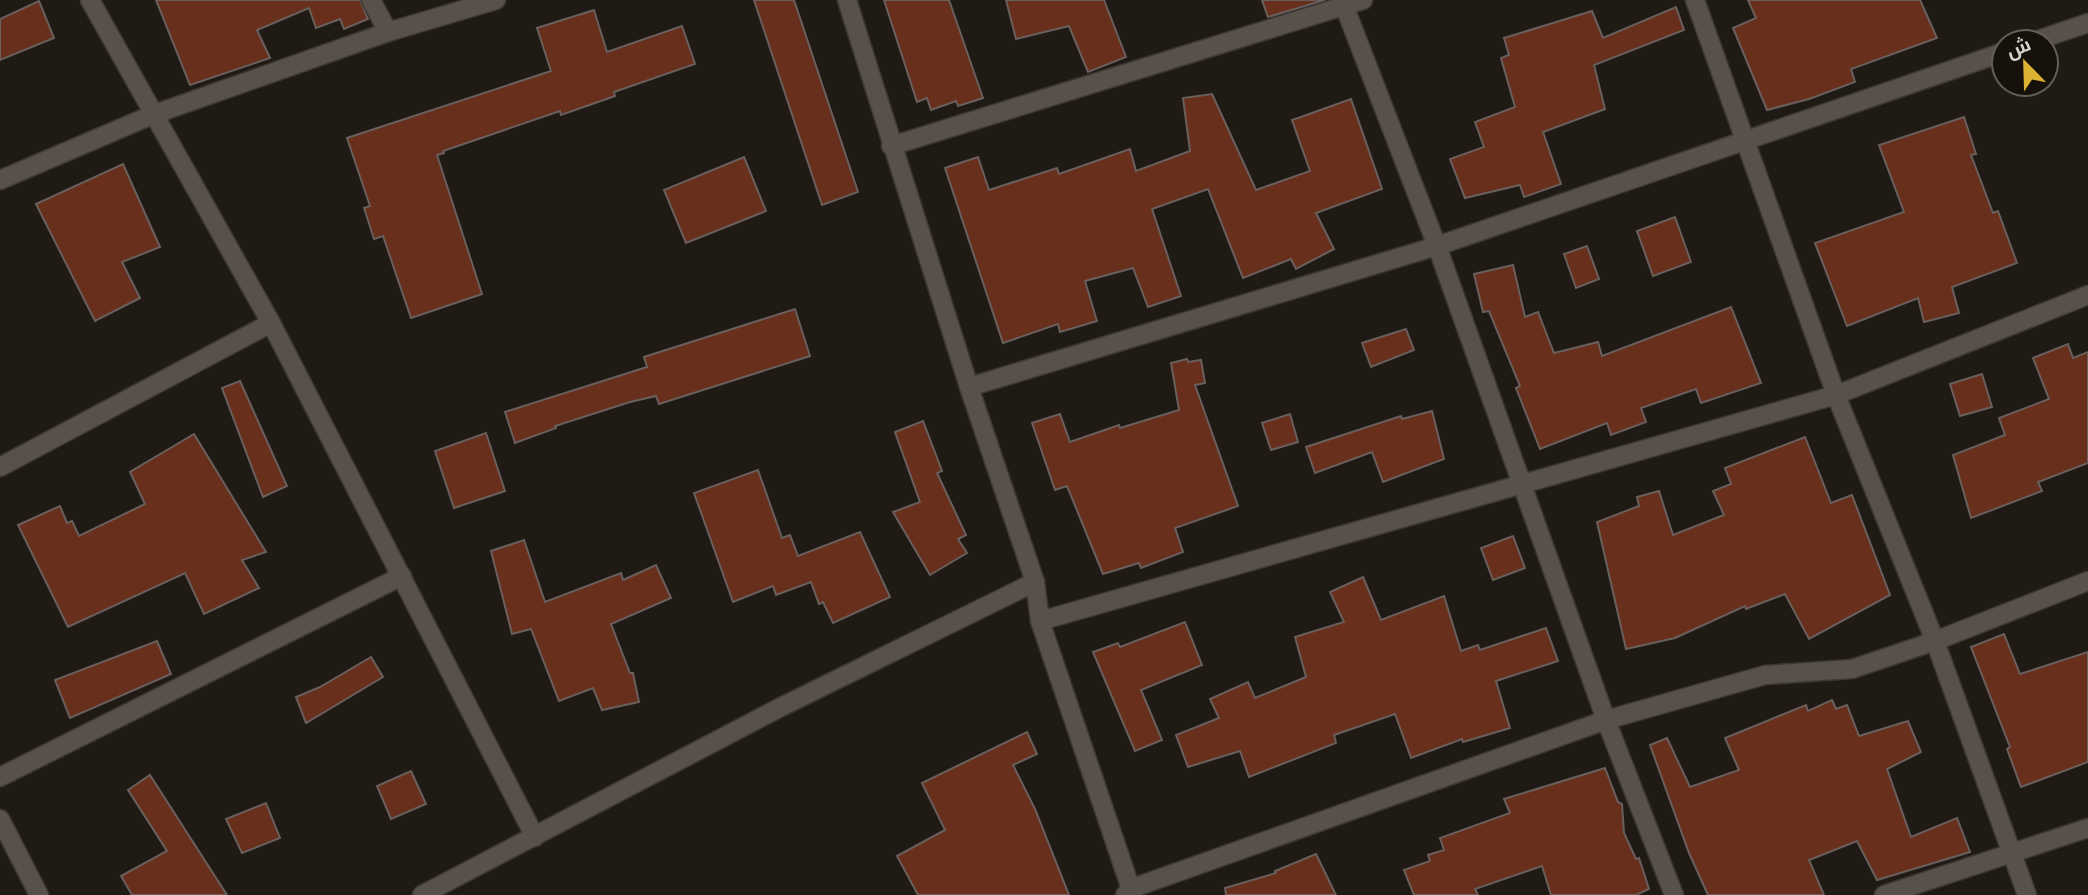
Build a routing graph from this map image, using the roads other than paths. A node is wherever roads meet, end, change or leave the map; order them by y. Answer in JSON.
{"nodes":[{"id":1,"x":90,"y":0,"type":"edge"},
{"id":2,"x":371,"y":0,"type":"edge"},
{"id":3,"x":496,"y":0,"type":"edge"},
{"id":4,"x":846,"y":0,"type":"edge"},
{"id":5,"x":1363,"y":0,"type":"edge"},
{"id":6,"x":1695,"y":0,"type":"edge"},
{"id":7,"x":1343,"y":3,"type":"edge"},
{"id":8,"x":2088,"y":23,"type":"edge"},
{"id":9,"x":388,"y":32,"type":"junction"},
{"id":10,"x":2060,"y":32,"type":"edge"},
{"id":11,"x":1990,"y":56,"type":"edge"},
{"id":12,"x":152,"y":115,"type":"junction"},
{"id":13,"x":1746,"y":140,"type":"junction"},
{"id":14,"x":891,"y":146,"type":"junction"},
{"id":15,"x":0,"y":180,"type":"edge"},
{"id":16,"x":1437,"y":246,"type":"junction"},
{"id":17,"x":2088,"y":295,"type":"edge"},
{"id":18,"x":271,"y":323,"type":"junction"},
{"id":19,"x":969,"y":387,"type":"junction"},
{"id":20,"x":1836,"y":395,"type":"junction"},
{"id":21,"x":0,"y":467,"type":"edge"},
{"id":22,"x":1520,"y":483,"type":"junction"},
{"id":23,"x":402,"y":576,"type":"junction"},
{"id":24,"x":2088,"y":581,"type":"edge"},
{"id":25,"x":1035,"y":582,"type":"junction"},
{"id":26,"x":1040,"y":621,"type":"junction"},
{"id":27,"x":1935,"y":641,"type":"junction"},
{"id":28,"x":1606,"y":720,"type":"junction"},
{"id":29,"x":0,"y":777,"type":"edge"},
{"id":30,"x":0,"y":819,"type":"edge"},
{"id":31,"x":2088,"y":828,"type":"edge"},
{"id":32,"x":535,"y":837,"type":"junction"},
{"id":33,"x":2010,"y":853,"type":"junction"},
{"id":34,"x":1129,"y":893,"type":"edge"},
{"id":35,"x":39,"y":895,"type":"edge"},
{"id":36,"x":422,"y":895,"type":"edge"},
{"id":37,"x":1674,"y":895,"type":"edge"},
{"id":38,"x":1884,"y":895,"type":"edge"},
{"id":39,"x":2027,"y":895,"type":"edge"}],
"edges":[{"from":1,"to":12,"type":"street"},
{"from":2,"to":9,"type":"street"},
{"from":3,"to":9,"type":"street"},
{"from":4,"to":14,"type":"street"},
{"from":5,"to":7,"type":"street"},
{"from":6,"to":13,"type":"street"},
{"from":7,"to":14,"type":"street"},
{"from":7,"to":16,"type":"street"},
{"from":8,"to":10,"type":"street"},
{"from":9,"to":12,"type":"street"},
{"from":11,"to":13,"type":"street"},
{"from":12,"to":15,"type":"street"},
{"from":12,"to":18,"type":"street"},
{"from":13,"to":16,"type":"street"},
{"from":13,"to":20,"type":"street"},
{"from":14,"to":19,"type":"street"},
{"from":16,"to":19,"type":"street"},
{"from":16,"to":22,"type":"street"},
{"from":17,"to":20,"type":"street"},
{"from":18,"to":21,"type":"street"},
{"from":18,"to":23,"type":"street"},
{"from":19,"to":25,"type":"street"},
{"from":20,"to":22,"type":"street"},
{"from":20,"to":27,"type":"street"},
{"from":22,"to":26,"type":"street"},
{"from":22,"to":28,"type":"street"},
{"from":23,"to":29,"type":"street"},
{"from":23,"to":32,"type":"street"},
{"from":24,"to":27,"type":"street"},
{"from":25,"to":26,"type":"street"},
{"from":25,"to":32,"type":"street"},
{"from":26,"to":34,"type":"street"},
{"from":27,"to":28,"type":"street"},
{"from":27,"to":33,"type":"street"},
{"from":28,"to":34,"type":"street"},
{"from":28,"to":37,"type":"street"},
{"from":30,"to":35,"type":"street"},
{"from":31,"to":33,"type":"street"},
{"from":32,"to":36,"type":"street"},
{"from":33,"to":38,"type":"street"},
{"from":33,"to":39,"type":"street"}]}
